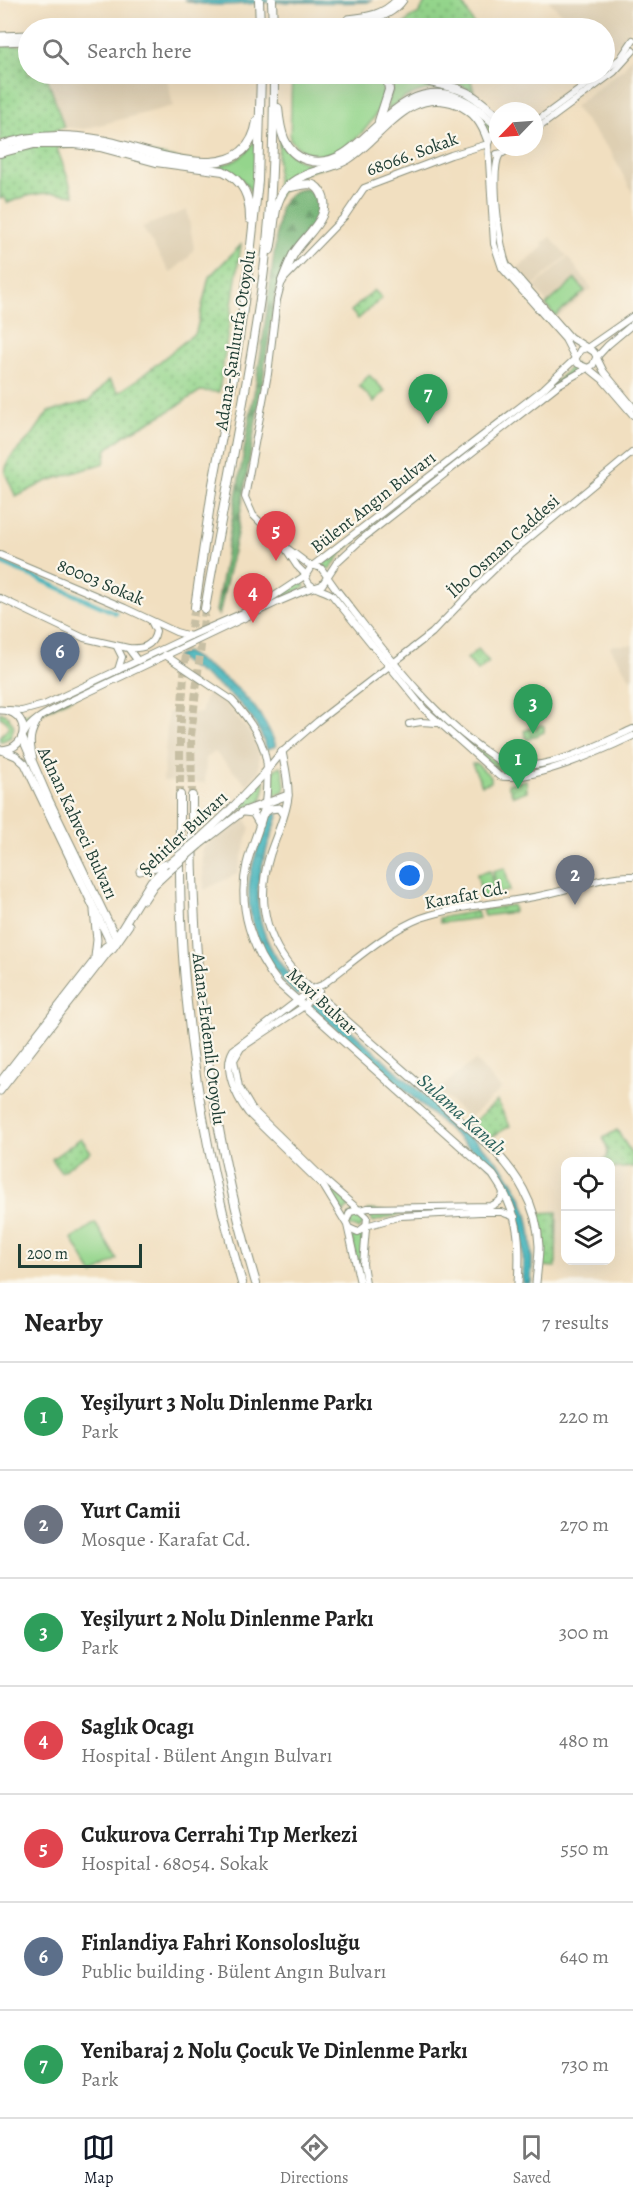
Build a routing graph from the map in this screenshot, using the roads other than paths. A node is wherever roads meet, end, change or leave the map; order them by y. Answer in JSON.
{"nodes":[{"id":1,"x":259,"y":0,"type":"edge"},
{"id":2,"x":272,"y":0,"type":"edge"},
{"id":3,"x":397,"y":0,"type":"edge"},
{"id":4,"x":403,"y":0,"type":"edge"},
{"id":5,"x":258,"y":18,"type":"edge"},
{"id":6,"x":273,"y":18,"type":"edge"},
{"id":7,"x":364,"y":18,"type":"edge"},
{"id":8,"x":380,"y":18,"type":"edge"},
{"id":9,"x":18,"y":35,"type":"edge"},
{"id":10,"x":0,"y":36,"type":"edge"},
{"id":11,"x":633,"y":40,"type":"edge"},
{"id":12,"x":18,"y":41,"type":"edge"},
{"id":13,"x":0,"y":42,"type":"edge"},
{"id":14,"x":633,"y":51,"type":"edge"},
{"id":15,"x":615,"y":63,"type":"edge"},
{"id":16,"x":615,"y":71,"type":"edge"},
{"id":17,"x":260,"y":84,"type":"edge"},
{"id":18,"x":261,"y":84,"type":"edge"},
{"id":19,"x":274,"y":84,"type":"edge"},
{"id":20,"x":275,"y":84,"type":"edge"},
{"id":21,"x":388,"y":84,"type":"edge"},
{"id":22,"x":438,"y":84,"type":"edge"},
{"id":23,"x":587,"y":84,"type":"edge"},
{"id":24,"x":598,"y":84,"type":"edge"},
{"id":25,"x":489,"y":108,"type":"edge"},
{"id":26,"x":543,"y":116,"type":"edge"},
{"id":27,"x":489,"y":119,"type":"edge"},
{"id":28,"x":378,"y":123,"type":"junction"},
{"id":29,"x":543,"y":124,"type":"edge"},
{"id":30,"x":488,"y":144,"type":"junction"},
{"id":31,"x":0,"y":146,"type":"edge"},
{"id":32,"x":0,"y":153,"type":"edge"},
{"id":33,"x":502,"y":156,"type":"edge"},
{"id":34,"x":286,"y":188,"type":"junction"},
{"id":35,"x":248,"y":273,"type":"junction"},
{"id":36,"x":263,"y":277,"type":"junction"},
{"id":37,"x":282,"y":281,"type":"junction"},
{"id":38,"x":633,"y":316,"type":"edge"},
{"id":39,"x":633,"y":324,"type":"edge"},
{"id":40,"x":587,"y":348,"type":"junction"},
{"id":41,"x":576,"y":357,"type":"junction"},
{"id":42,"x":596,"y":358,"type":"junction"},
{"id":43,"x":588,"y":368,"type":"junction"},
{"id":44,"x":633,"y":406,"type":"edge"},
{"id":45,"x":633,"y":415,"type":"edge"},
{"id":46,"x":630,"y":454,"type":"edge"},
{"id":47,"x":633,"y":463,"type":"edge"},
{"id":48,"x":284,"y":546,"type":"junction"},
{"id":49,"x":0,"y":555,"type":"edge"},
{"id":50,"x":314,"y":566,"type":"junction"},
{"id":51,"x":306,"y":575,"type":"junction"},
{"id":52,"x":327,"y":576,"type":"junction"},
{"id":53,"x":316,"y":588,"type":"junction"},
{"id":54,"x":0,"y":598,"type":"edge"},
{"id":55,"x":195,"y":608,"type":"tunnel mouth"},
{"id":56,"x":205,"y":609,"type":"tunnel mouth"},
{"id":57,"x":151,"y":620,"type":"junction"},
{"id":58,"x":189,"y":636,"type":"junction"},
{"id":59,"x":117,"y":647,"type":"junction"},
{"id":60,"x":128,"y":648,"type":"junction"},
{"id":61,"x":165,"y":656,"type":"junction"},
{"id":62,"x":137,"y":660,"type":"junction"},
{"id":63,"x":392,"y":665,"type":"junction"},
{"id":64,"x":118,"y":670,"type":"junction"},
{"id":65,"x":429,"y":702,"type":"junction"},
{"id":66,"x":2,"y":709,"type":"edge"},
{"id":67,"x":424,"y":709,"type":"junction"},
{"id":68,"x":41,"y":716,"type":"junction"},
{"id":69,"x":437,"y":723,"type":"junction"},
{"id":70,"x":409,"y":724,"type":"dead end"},
{"id":71,"x":633,"y":729,"type":"edge"},
{"id":72,"x":633,"y":736,"type":"edge"},
{"id":73,"x":22,"y":737,"type":"junction"},
{"id":74,"x":1,"y":750,"type":"edge"},
{"id":75,"x":282,"y":752,"type":"junction"},
{"id":76,"x":510,"y":765,"type":"junction"},
{"id":77,"x":267,"y":771,"type":"junction"},
{"id":78,"x":38,"y":774,"type":"junction"},
{"id":79,"x":504,"y":777,"type":"junction"},
{"id":80,"x":513,"y":777,"type":"junction"},
{"id":81,"x":180,"y":795,"type":"tunnel mouth"},
{"id":82,"x":288,"y":795,"type":"junction"},
{"id":83,"x":192,"y":796,"type":"tunnel mouth"},
{"id":84,"x":265,"y":803,"type":"junction"},
{"id":85,"x":242,"y":812,"type":"junction"},
{"id":86,"x":283,"y":814,"type":"junction"},
{"id":87,"x":262,"y":815,"type":"junction"},
{"id":88,"x":260,"y":825,"type":"junction"},
{"id":89,"x":198,"y":843,"type":"junction"},
{"id":90,"x":169,"y":867,"type":"junction"},
{"id":91,"x":140,"y":871,"type":"dead end"},
{"id":92,"x":633,"y":876,"type":"edge"},
{"id":93,"x":93,"y":907,"type":"junction"},
{"id":94,"x":130,"y":917,"type":"junction"},
{"id":95,"x":107,"y":922,"type":"junction"},
{"id":96,"x":114,"y":943,"type":"junction"},
{"id":97,"x":93,"y":962,"type":"junction"},
{"id":98,"x":314,"y":992,"type":"junction"},
{"id":99,"x":300,"y":1003,"type":"junction"},
{"id":100,"x":0,"y":1082,"type":"edge"},
{"id":101,"x":0,"y":1090,"type":"edge"},
{"id":102,"x":503,"y":1190,"type":"junction"},
{"id":103,"x":498,"y":1203,"type":"junction"},
{"id":104,"x":360,"y":1210,"type":"junction"},
{"id":105,"x":501,"y":1212,"type":"junction"},
{"id":106,"x":515,"y":1218,"type":"junction"},
{"id":107,"x":347,"y":1225,"type":"junction"},
{"id":108,"x":366,"y":1226,"type":"junction"},
{"id":109,"x":242,"y":1283,"type":"edge"},
{"id":110,"x":256,"y":1283,"type":"edge"},
{"id":111,"x":360,"y":1283,"type":"edge"},
{"id":112,"x":366,"y":1283,"type":"edge"},
{"id":113,"x":518,"y":1283,"type":"edge"},
{"id":114,"x":536,"y":1283,"type":"edge"}],
"edges":[{"from":1,"to":5,"type":"highway","bridge":true},
{"from":2,"to":6,"type":"highway","bridge":true},
{"from":3,"to":7,"type":"main road"},
{"from":4,"to":8,"type":"main road"},
{"from":9,"to":10,"type":"main road"},
{"from":11,"to":15,"type":"main road"},
{"from":12,"to":13,"type":"main road"},
{"from":14,"to":16,"type":"main road"},
{"from":17,"to":31,"type":"highway"},
{"from":18,"to":35,"type":"highway","name":"Adana-Şanlıurfa Otoyolu"},
{"from":19,"to":36,"type":"highway","name":"Adana-Şanlıurfa Otoyolu"},
{"from":20,"to":28,"type":"highway"},
{"from":21,"to":28,"type":"highway"},
{"from":22,"to":25,"type":"highway"},
{"from":23,"to":26,"type":"main road"},
{"from":24,"to":29,"type":"main road"},
{"from":27,"to":28,"type":"highway"},
{"from":30,"to":34,"type":"highway"},
{"from":30,"to":37,"type":"main road","name":"68066. Sokak"},
{"from":30,"to":41,"type":"main road"},
{"from":32,"to":35,"type":"highway"},
{"from":33,"to":40,"type":"main road"},
{"from":34,"to":36,"type":"highway"},
{"from":34,"to":37,"type":"highway"},
{"from":35,"to":55,"type":"highway","name":"Adana-Şanlıurfa Otoyolu"},
{"from":36,"to":56,"type":"highway","name":"Adana-Şanlıurfa Otoyolu"},
{"from":37,"to":48,"type":"main road"},
{"from":38,"to":40,"type":"main road","name":"Bülent Angın Bulvarı"},
{"from":39,"to":42,"type":"main road","name":"Bülent Angın Bulvarı"},
{"from":40,"to":41,"type":"main road","name":"Bülent Angın Bulvarı"},
{"from":40,"to":42,"type":"main road"},
{"from":41,"to":43,"type":"main road"},
{"from":41,"to":50,"type":"main road","name":"Bülent Angın Bulvarı"},
{"from":42,"to":43,"type":"main road","name":"Bülent Angın Bulvarı"},
{"from":42,"to":44,"type":"main road"},
{"from":43,"to":45,"type":"main road"},
{"from":43,"to":52,"type":"main road","name":"Bülent Angın Bulvarı"},
{"from":46,"to":47,"type":"main road"},
{"from":46,"to":63,"type":"main road","name":"İbo Osman Caddesi"},
{"from":48,"to":50,"type":"main road"},
{"from":48,"to":51,"type":"main road"},
{"from":49,"to":57,"type":"main road","name":"80003 Sokak"},
{"from":50,"to":51,"type":"main road","name":"Bülent Angın Bulvarı"},
{"from":50,"to":52,"type":"main road"},
{"from":51,"to":53,"type":"main road"},
{"from":51,"to":58,"type":"main road","name":"Bülent Angın Bulvarı"},
{"from":52,"to":53,"type":"main road","name":"Bülent Angın Bulvarı"},
{"from":52,"to":63,"type":"main road"},
{"from":53,"to":61,"type":"main road","name":"Bülent Angın Bulvarı"},
{"from":53,"to":63,"type":"main road"},
{"from":54,"to":59,"type":"main road"},
{"from":57,"to":58,"type":"main road","name":"80003 Sokak"},
{"from":57,"to":60,"type":"main road"},
{"from":58,"to":62,"type":"main road","name":"Bülent Angın Bulvarı"},
{"from":59,"to":60,"type":"main road"},
{"from":59,"to":64,"type":"main road"},
{"from":60,"to":62,"type":"main road"},
{"from":61,"to":68,"type":"main road","name":"Bülent Angın Bulvarı"},
{"from":61,"to":77,"type":"main road","name":"Mavi Bulvar"},
{"from":62,"to":64,"type":"main road","name":"Bülent Angın Bulvarı"},
{"from":63,"to":65,"type":"main road"},
{"from":63,"to":67,"type":"main road"},
{"from":63,"to":75,"type":"main road","name":"Şehitler Bulvarı"},
{"from":64,"to":66,"type":"main road","name":"Bülent Angın Bulvarı"},
{"from":65,"to":67,"type":"main road"},
{"from":65,"to":76,"type":"main road"},
{"from":66,"to":73,"type":"main road","name":"Adnan Kahveci Bulvarı"},
{"from":67,"to":69,"type":"main road"},
{"from":68,"to":73,"type":"main road","name":"Bülent Angın Bulvarı"},
{"from":68,"to":78,"type":"main road"},
{"from":69,"to":70,"type":"main road"},
{"from":69,"to":79,"type":"main road"},
{"from":71,"to":76,"type":"main road"},
{"from":72,"to":80,"type":"main road"},
{"from":73,"to":74,"type":"main road"},
{"from":73,"to":78,"type":"main road","name":"Adnan Kahveci Bulvarı"},
{"from":74,"to":93,"type":"main road","name":"Adnan Kahveci Bulvarı"},
{"from":75,"to":77,"type":"main road","name":"Şehitler Bulvarı"},
{"from":75,"to":82,"type":"main road","name":"Mavi Bulvar"},
{"from":76,"to":79,"type":"main road"},
{"from":76,"to":80,"type":"main road"},
{"from":77,"to":84,"type":"main road","name":"Mavi Bulvar"},
{"from":77,"to":89,"type":"main road","name":"Şehitler Bulvarı"},
{"from":78,"to":95,"type":"main road","name":"Adnan Kahveci Bulvarı"},
{"from":79,"to":80,"type":"main road"},
{"from":81,"to":109,"type":"highway","name":"Adana-Erdemli Otoyolu"},
{"from":82,"to":84,"type":"main road","name":"Şehitler Bulvarı"},
{"from":82,"to":86,"type":"main road","name":"Mavi Bulvar"},
{"from":83,"to":110,"type":"highway","name":"Adana-Erdemli Otoyolu"},
{"from":84,"to":85,"type":"main road","name":"Şehitler Bulvarı"},
{"from":84,"to":87,"type":"main road","name":"Mavi Bulvar"},
{"from":85,"to":88,"type":"main road"},
{"from":85,"to":89,"type":"main road","name":"Şehitler Bulvarı"},
{"from":86,"to":87,"type":"main road"},
{"from":86,"to":98,"type":"main road","name":"Mavi Bulvar"},
{"from":87,"to":88,"type":"main road","name":"Mavi Bulvar"},
{"from":88,"to":99,"type":"main road","name":"Mavi Bulvar"},
{"from":89,"to":90,"type":"main road","name":"Şehitler Bulvarı","bridge":true},
{"from":90,"to":91,"type":"main road"},
{"from":90,"to":94,"type":"main road","name":"Şehitler Bulvarı"},
{"from":90,"to":96,"type":"main road","name":"Şehitler Bulvarı"},
{"from":92,"to":98,"type":"main road","name":"Karafat Cd."},
{"from":93,"to":96,"type":"main road","name":"Adnan Kahveci Bulvarı"},
{"from":93,"to":97,"type":"main road"},
{"from":94,"to":95,"type":"main road"},
{"from":94,"to":96,"type":"main road","name":"Şehitler Bulvarı"},
{"from":95,"to":96,"type":"main road","name":"Adnan Kahveci Bulvarı"},
{"from":96,"to":97,"type":"main road","name":"Şehitler Bulvarı"},
{"from":96,"to":101,"type":"main road","name":"Şehitler Bulvarı"},
{"from":97,"to":100,"type":"main road","name":"Şehitler Bulvarı"},
{"from":98,"to":99,"type":"main road","name":"Karafat Cd."},
{"from":98,"to":114,"type":"main road","name":"Mavi Bulvar"},
{"from":99,"to":102,"type":"main road","name":"Mavi Bulvar"},
{"from":99,"to":104,"type":"main road"},
{"from":99,"to":107,"type":"main road"},
{"from":102,"to":103,"type":"main road"},
{"from":102,"to":106,"type":"main road","name":"Mavi Bulvar"},
{"from":103,"to":104,"type":"main road"},
{"from":103,"to":105,"type":"main road"},
{"from":104,"to":107,"type":"main road"},
{"from":104,"to":108,"type":"main road"},
{"from":105,"to":106,"type":"main road"},
{"from":105,"to":108,"type":"main road"},
{"from":106,"to":113,"type":"main road","name":"Mavi Bulvar"},
{"from":107,"to":108,"type":"main road"},
{"from":107,"to":111,"type":"main road"},
{"from":108,"to":112,"type":"main road"}]}
